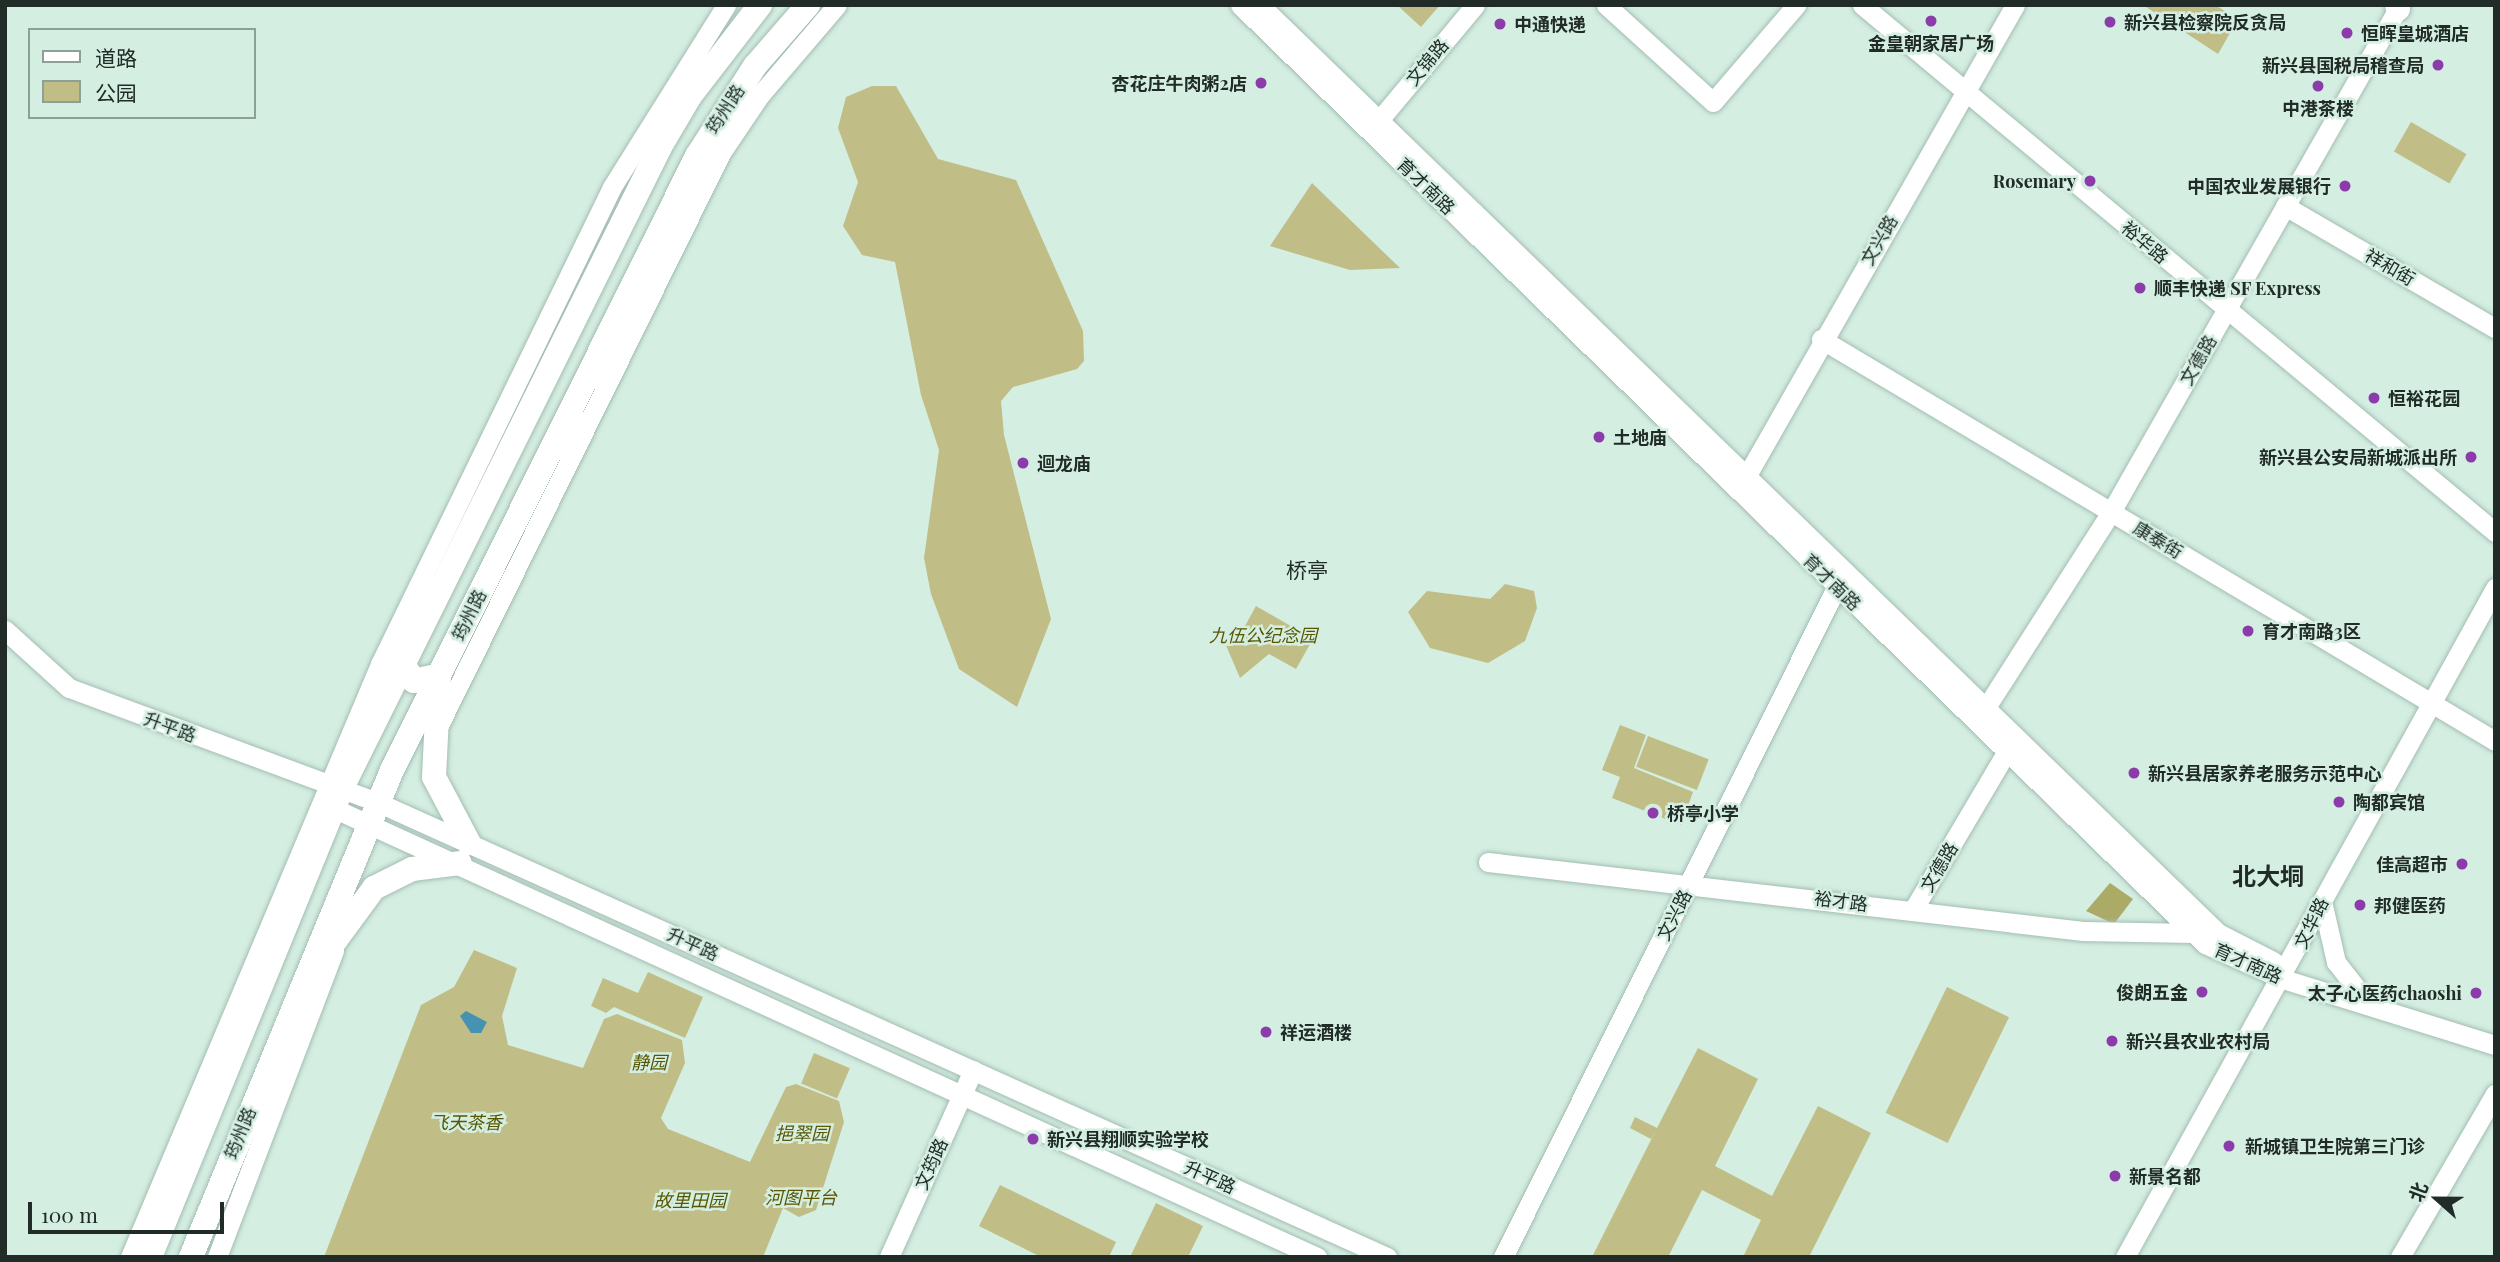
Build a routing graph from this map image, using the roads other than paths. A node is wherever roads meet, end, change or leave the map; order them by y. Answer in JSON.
{"nodes":[{"id":1,"x":726,"y":5,"type":"edge"},
{"id":2,"x":760,"y":5,"type":"edge"},
{"id":3,"x":808,"y":5,"type":"edge"},
{"id":4,"x":837,"y":5,"type":"edge"},
{"id":5,"x":1240,"y":5,"type":"edge"},
{"id":6,"x":1260,"y":5,"type":"edge"},
{"id":7,"x":1475,"y":5,"type":"edge"},
{"id":8,"x":1606,"y":5,"type":"edge"},
{"id":9,"x":1796,"y":5,"type":"edge"},
{"id":10,"x":1862,"y":5,"type":"edge"},
{"id":11,"x":2015,"y":5,"type":"edge"},
{"id":12,"x":2398,"y":7,"type":"edge"},
{"id":13,"x":1965,"y":92,"type":"junction"},
{"id":14,"x":1380,"y":119,"type":"junction"},
{"id":15,"x":2286,"y":206,"type":"junction"},
{"id":16,"x":2226,"y":310,"type":"junction"},
{"id":17,"x":2495,"y":328,"type":"edge"},
{"id":18,"x":1821,"y":339,"type":"junction"},
{"id":19,"x":1746,"y":477,"type":"junction"},
{"id":20,"x":2111,"y":512,"type":"junction"},
{"id":21,"x":2495,"y":532,"type":"edge"},
{"id":22,"x":1840,"y":579,"type":"junction"},
{"id":23,"x":2495,"y":588,"type":"edge"},
{"id":24,"x":5,"y":631,"type":"edge"},
{"id":25,"x":403,"y":664,"type":"junction"},
{"id":26,"x":439,"y":675,"type":"junction"},
{"id":27,"x":2431,"y":703,"type":"junction"},
{"id":28,"x":1985,"y":709,"type":"junction"},
{"id":29,"x":438,"y":727,"type":"junction"},
{"id":30,"x":2495,"y":741,"type":"edge"},
{"id":31,"x":2007,"y":751,"type":"junction"},
{"id":32,"x":330,"y":795,"type":"junction"},
{"id":33,"x":372,"y":812,"type":"junction"},
{"id":34,"x":464,"y":853,"type":"junction"},
{"id":35,"x":1488,"y":862,"type":"dead end"},
{"id":36,"x":1690,"y":882,"type":"junction"},
{"id":37,"x":2322,"y":900,"type":"junction"},
{"id":38,"x":1913,"y":910,"type":"junction"},
{"id":39,"x":2194,"y":933,"type":"junction"},
{"id":40,"x":340,"y":937,"type":"junction"},
{"id":41,"x":2286,"y":975,"type":"junction"},
{"id":42,"x":298,"y":990,"type":"junction"},
{"id":43,"x":2361,"y":994,"type":"junction"},
{"id":44,"x":2495,"y":1033,"type":"edge"},
{"id":45,"x":2495,"y":1045,"type":"edge"},
{"id":46,"x":973,"y":1070,"type":"junction"},
{"id":47,"x":2495,"y":1094,"type":"edge"},
{"id":48,"x":961,"y":1097,"type":"junction"},
{"id":49,"x":1510,"y":1248,"type":"edge"},
{"id":50,"x":130,"y":1257,"type":"edge"},
{"id":51,"x":150,"y":1257,"type":"edge"},
{"id":52,"x":191,"y":1257,"type":"edge"},
{"id":53,"x":216,"y":1257,"type":"edge"},
{"id":54,"x":889,"y":1257,"type":"edge"},
{"id":55,"x":1317,"y":1257,"type":"edge"},
{"id":56,"x":1387,"y":1257,"type":"edge"},
{"id":57,"x":1496,"y":1257,"type":"edge"},
{"id":58,"x":1503,"y":1257,"type":"edge"},
{"id":59,"x":2125,"y":1257,"type":"edge"},
{"id":60,"x":2400,"y":1257,"type":"edge"}],
"edges":[{"from":1,"to":32,"type":"street"},
{"from":2,"to":25,"type":"main road","name":"筠州路"},
{"from":3,"to":26,"type":"main road","name":"筠州路"},
{"from":4,"to":29,"type":"street"},
{"from":5,"to":22,"type":"street","name":"育才南路"},
{"from":6,"to":14,"type":"street","name":"育才南路"},
{"from":7,"to":14,"type":"street","name":"文锦路"},
{"from":8,"to":9,"type":"street"},
{"from":10,"to":13,"type":"street","name":"裕华路"},
{"from":11,"to":13,"type":"street","name":"文兴路"},
{"from":12,"to":15,"type":"street","name":"文德路"},
{"from":13,"to":16,"type":"street","name":"裕华路"},
{"from":13,"to":18,"type":"street","name":"文兴路"},
{"from":14,"to":19,"type":"street","name":"育才南路"},
{"from":15,"to":16,"type":"street","name":"文德路"},
{"from":15,"to":17,"type":"street","name":"祥和街"},
{"from":16,"to":20,"type":"street","name":"文德路"},
{"from":16,"to":21,"type":"street","name":"裕华路"},
{"from":18,"to":19,"type":"street","name":"文兴路"},
{"from":18,"to":20,"type":"street","name":"康泰街"},
{"from":19,"to":22,"type":"street","name":"育才南路"},
{"from":20,"to":27,"type":"street","name":"康泰街"},
{"from":20,"to":28,"type":"street","name":"文德路"},
{"from":22,"to":28,"type":"street","name":"育才南路"},
{"from":22,"to":31,"type":"street","name":"育才南路"},
{"from":22,"to":36,"type":"street","name":"文兴路"},
{"from":23,"to":27,"type":"street","name":"文华路"},
{"from":24,"to":32,"type":"street","name":"升平路"},
{"from":25,"to":26,"type":"main road"},
{"from":25,"to":32,"type":"main road","name":"筠州路"},
{"from":26,"to":29,"type":"main road"},
{"from":26,"to":33,"type":"main road","name":"筠州路"},
{"from":27,"to":30,"type":"street","name":"康泰街"},
{"from":27,"to":37,"type":"street","name":"文华路"},
{"from":28,"to":41,"type":"street","name":"育才南路"},
{"from":29,"to":34,"type":"main road"},
{"from":31,"to":38,"type":"street","name":"文德路"},
{"from":31,"to":39,"type":"street","name":"育才南路"},
{"from":32,"to":33,"type":"street","name":"升平路"},
{"from":32,"to":50,"type":"street"},
{"from":32,"to":51,"type":"main road","name":"筠州路"},
{"from":33,"to":34,"type":"street","name":"升平路"},
{"from":33,"to":42,"type":"main road","name":"筠州路"},
{"from":34,"to":40,"type":"main road"},
{"from":34,"to":46,"type":"street","name":"升平路"},
{"from":34,"to":48,"type":"street","name":"升平路"},
{"from":35,"to":36,"type":"street","name":"裕才路"},
{"from":36,"to":38,"type":"street","name":"裕才路"},
{"from":36,"to":49,"type":"street","name":"文兴路"},
{"from":37,"to":41,"type":"street","name":"文华路"},
{"from":37,"to":43,"type":"street"},
{"from":38,"to":39,"type":"street","name":"裕才路"},
{"from":39,"to":41,"type":"street","name":"育才南路"},
{"from":40,"to":42,"type":"main road"},
{"from":40,"to":53,"type":"street"},
{"from":41,"to":43,"type":"street","name":"育才南路"},
{"from":41,"to":45,"type":"street","name":"育才南路"},
{"from":41,"to":59,"type":"street","name":"文华路"},
{"from":42,"to":52,"type":"main road","name":"筠州路"},
{"from":43,"to":44,"type":"street","name":"育才南路"},
{"from":46,"to":48,"type":"street","name":"文筠路"},
{"from":46,"to":56,"type":"street","name":"升平路"},
{"from":47,"to":60,"type":"street"},
{"from":48,"to":54,"type":"street","name":"文筠路"},
{"from":48,"to":55,"type":"street","name":"升平路"},
{"from":49,"to":57,"type":"street"},
{"from":49,"to":58,"type":"street","name":"文兴路"}]}
